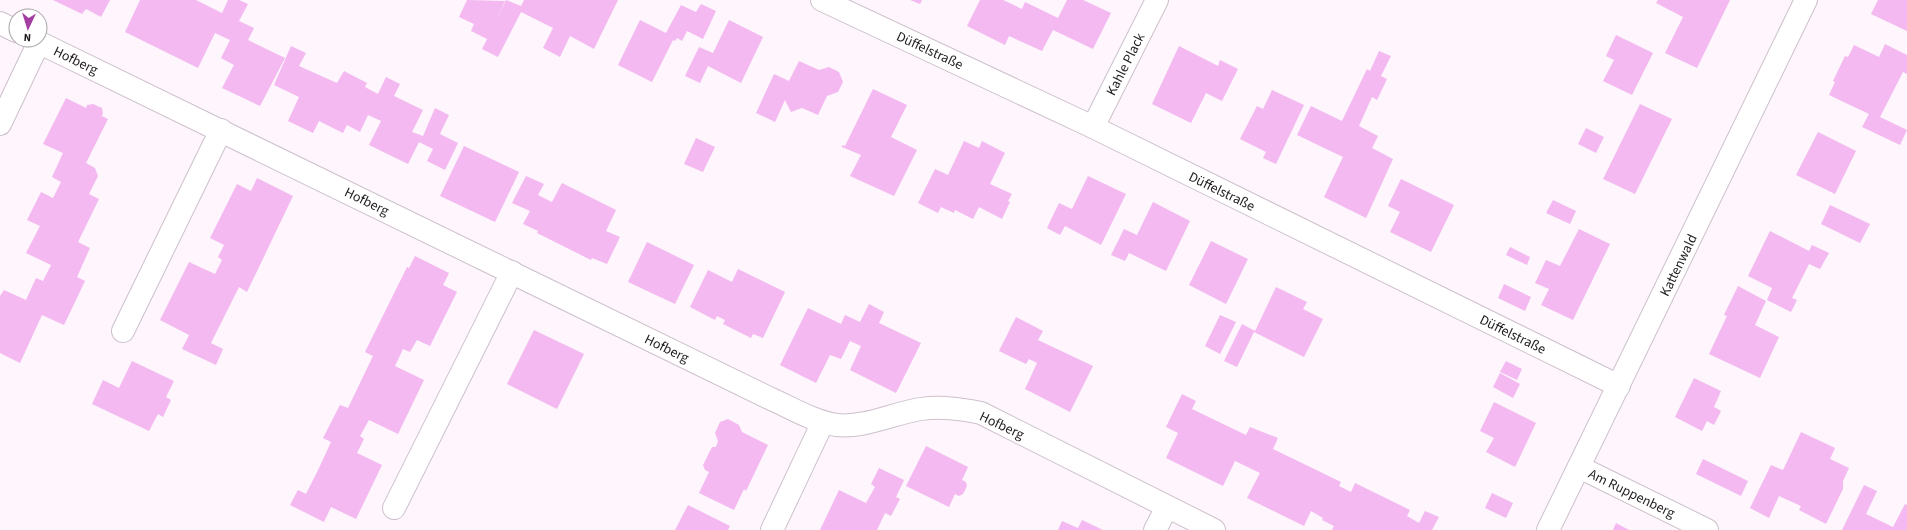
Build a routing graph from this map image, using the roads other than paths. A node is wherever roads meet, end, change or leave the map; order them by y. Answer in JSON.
{"nodes":[{"id":1,"x":822,"y":0,"type":"edge"},
{"id":2,"x":1158,"y":0,"type":"edge"},
{"id":3,"x":1806,"y":0,"type":"edge"},
{"id":4,"x":48,"y":46,"type":"edge"},
{"id":5,"x":34,"y":48,"type":"edge"},
{"id":6,"x":0,"y":124,"type":"edge"},
{"id":7,"x":1093,"y":127,"type":"junction"},
{"id":8,"x":222,"y":130,"type":"junction"},
{"id":9,"x":512,"y":272,"type":"junction"},
{"id":10,"x":123,"y":331,"type":"dead end"},
{"id":11,"x":1619,"y":386,"type":"junction"},
{"id":12,"x":823,"y":422,"type":"junction"},
{"id":13,"x":1579,"y":467,"type":"junction"},
{"id":14,"x":1167,"y":507,"type":"junction"},
{"id":15,"x":394,"y":508,"type":"dead end"},
{"id":16,"x":772,"y":530,"type":"edge"},
{"id":17,"x":1155,"y":530,"type":"edge"},
{"id":18,"x":1214,"y":530,"type":"edge"},
{"id":19,"x":1548,"y":530,"type":"edge"},
{"id":20,"x":1707,"y":530,"type":"edge"}],
"edges":[{"from":1,"to":7,"type":"street","name":"Düffelstraße"},
{"from":2,"to":7,"type":"street","name":"Kahle Plack"},
{"from":3,"to":11,"type":"street","name":"Kattenwald"},
{"from":4,"to":8,"type":"street","name":"Hofberg"},
{"from":5,"to":6,"type":"street","name":"Hofberg"},
{"from":7,"to":11,"type":"street","name":"Düffelstraße"},
{"from":8,"to":9,"type":"street","name":"Hofberg"},
{"from":8,"to":10,"type":"street"},
{"from":9,"to":12,"type":"street","name":"Hofberg"},
{"from":9,"to":15,"type":"street"},
{"from":11,"to":13,"type":"street","name":"Kattenwald"},
{"from":12,"to":14,"type":"street","name":"Hofberg"},
{"from":12,"to":16,"type":"street"},
{"from":13,"to":19,"type":"street","name":"Kattenwald"},
{"from":13,"to":20,"type":"street","name":"Am Ruppenberg"},
{"from":14,"to":17,"type":"street"},
{"from":14,"to":18,"type":"street","name":"Hofberg"}]}
